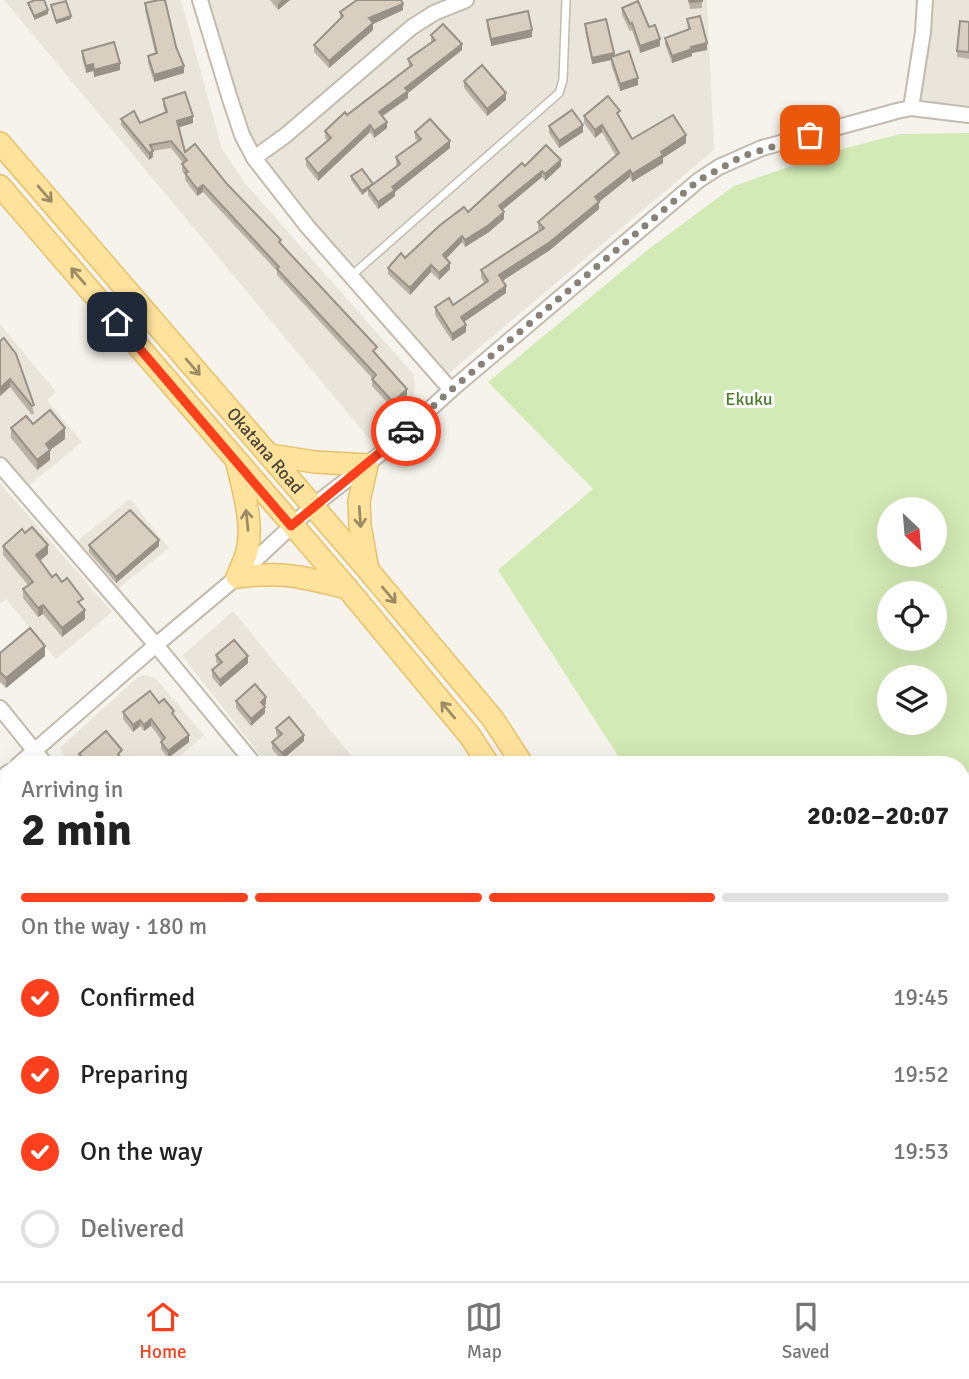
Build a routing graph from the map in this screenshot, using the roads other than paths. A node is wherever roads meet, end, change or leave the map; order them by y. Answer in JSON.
{"nodes":[{"id":1,"x":200,"y":0,"type":"edge"},
{"id":2,"x":466,"y":0,"type":"edge"},
{"id":3,"x":566,"y":0,"type":"edge"},
{"id":4,"x":925,"y":0,"type":"edge"},
{"id":5,"x":911,"y":108,"type":"junction"},
{"id":6,"x":969,"y":115,"type":"edge"},
{"id":7,"x":0,"y":143,"type":"edge"},
{"id":8,"x":254,"y":158,"type":"junction"},
{"id":9,"x":0,"y":186,"type":"edge"},
{"id":10,"x":351,"y":276,"type":"junction"},
{"id":11,"x":451,"y":390,"type":"junction"},
{"id":12,"x":270,"y":455,"type":"junction"},
{"id":13,"x":237,"y":461,"type":"junction"},
{"id":14,"x":0,"y":465,"type":"edge"},
{"id":15,"x":367,"y":465,"type":"junction"},
{"id":16,"x":313,"y":506,"type":"junction"},
{"id":17,"x":291,"y":526,"type":"junction"},
{"id":18,"x":368,"y":570,"type":"junction"},
{"id":19,"x":237,"y":577,"type":"junction"},
{"id":20,"x":347,"y":588,"type":"junction"},
{"id":21,"x":156,"y":645,"type":"junction"},
{"id":22,"x":0,"y":708,"type":"edge"},
{"id":23,"x":36,"y":751,"type":"junction"},
{"id":24,"x":30,"y":756,"type":"edge"},
{"id":25,"x":40,"y":756,"type":"edge"},
{"id":26,"x":248,"y":756,"type":"edge"},
{"id":27,"x":483,"y":756,"type":"edge"},
{"id":28,"x":517,"y":756,"type":"edge"}],
"edges":[{"from":1,"to":8,"type":"street"},
{"from":2,"to":8,"type":"street"},
{"from":3,"to":10,"type":"lane"},
{"from":4,"to":5,"type":"street"},
{"from":5,"to":6,"type":"street"},
{"from":5,"to":11,"type":"street"},
{"from":7,"to":12,"type":"main road","name":"Okatana Road","one_way":true},
{"from":8,"to":10,"type":"street"},
{"from":13,"to":9,"type":"main road","name":"Okatana Road","one_way":true},
{"from":10,"to":11,"type":"street"},
{"from":11,"to":15,"type":"street"},
{"from":12,"to":15,"type":"main road"},
{"from":12,"to":16,"type":"main road","name":"Okatana Road"},
{"from":13,"to":17,"type":"main road","name":"Okatana Road"},
{"from":19,"to":13,"type":"main road","one_way":true},
{"from":14,"to":21,"type":"street"},
{"from":15,"to":16,"type":"street"},
{"from":15,"to":18,"type":"main road","one_way":true},
{"from":16,"to":17,"type":"street"},
{"from":16,"to":18,"type":"main road","name":"Okatana Road"},
{"from":17,"to":19,"type":"street"},
{"from":17,"to":20,"type":"main road","name":"Okatana Road"},
{"from":18,"to":28,"type":"main road","name":"Okatana Road","one_way":true},
{"from":19,"to":20,"type":"main road"},
{"from":19,"to":21,"type":"street"},
{"from":27,"to":20,"type":"main road","name":"Okatana Road","one_way":true},
{"from":21,"to":23,"type":"street"},
{"from":21,"to":26,"type":"street"},
{"from":22,"to":23,"type":"street"},
{"from":23,"to":24,"type":"street"},
{"from":23,"to":25,"type":"street"}]}
